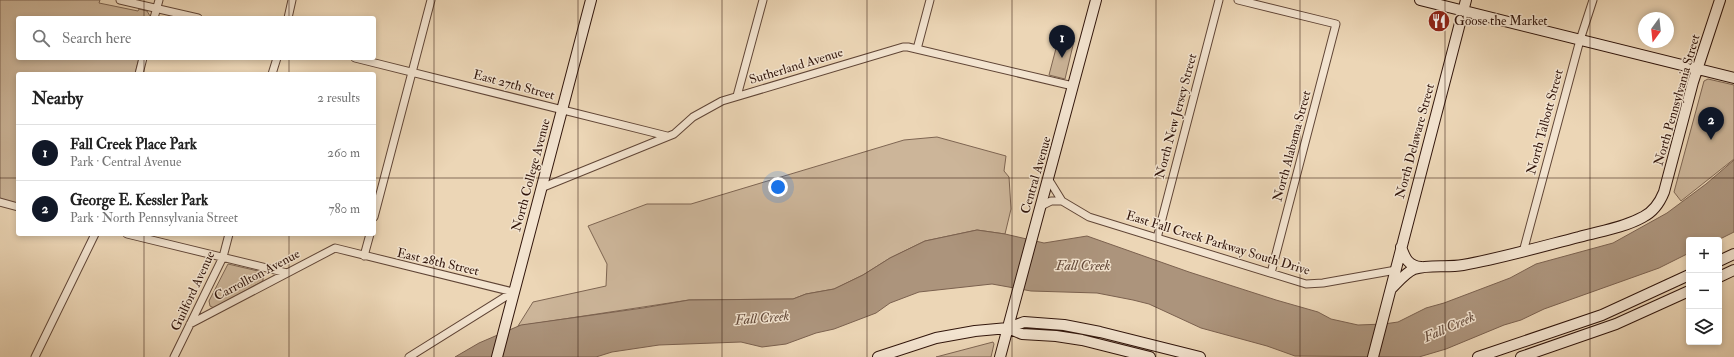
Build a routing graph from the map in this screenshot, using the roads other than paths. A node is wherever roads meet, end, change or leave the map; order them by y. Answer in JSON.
{"nodes":[{"id":1,"x":120,"y":0,"type":"edge"},
{"id":2,"x":159,"y":0,"type":"edge"},
{"id":3,"x":292,"y":0,"type":"edge"},
{"id":4,"x":431,"y":0,"type":"edge"},
{"id":5,"x":591,"y":0,"type":"edge"},
{"id":6,"x":763,"y":0,"type":"edge"},
{"id":7,"x":930,"y":0,"type":"edge"},
{"id":8,"x":1096,"y":0,"type":"edge"},
{"id":9,"x":1219,"y":0,"type":"edge"},
{"id":10,"x":1238,"y":0,"type":"edge"},
{"id":11,"x":1420,"y":0,"type":"edge"},
{"id":12,"x":1466,"y":0,"type":"edge"},
{"id":13,"x":1593,"y":0,"type":"edge"},
{"id":14,"x":1720,"y":0,"type":"edge"},
{"id":15,"x":157,"y":8,"type":"junction"},
{"id":16,"x":1462,"y":11,"type":"junction"},
{"id":17,"x":155,"y":16,"type":"edge"},
{"id":18,"x":190,"y":16,"type":"edge"},
{"id":19,"x":288,"y":16,"type":"edge"},
{"id":20,"x":1580,"y":40,"type":"junction"},
{"id":21,"x":917,"y":49,"type":"junction"},
{"id":22,"x":143,"y":60,"type":"edge"},
{"id":23,"x":276,"y":60,"type":"edge"},
{"id":24,"x":362,"y":60,"type":"edge"},
{"id":25,"x":1697,"y":69,"type":"junction"},
{"id":26,"x":140,"y":72,"type":"edge"},
{"id":27,"x":273,"y":72,"type":"edge"},
{"id":28,"x":412,"y":72,"type":"junction"},
{"id":29,"x":1734,"y":78,"type":"edge"},
{"id":30,"x":1073,"y":86,"type":"junction"},
{"id":31,"x":737,"y":96,"type":"junction"},
{"id":32,"x":561,"y":110,"type":"junction"},
{"id":33,"x":667,"y":136,"type":"junction"},
{"id":34,"x":1049,"y":180,"type":"junction"},
{"id":35,"x":541,"y":188,"type":"junction"},
{"id":36,"x":1062,"y":201,"type":"junction"},
{"id":37,"x":0,"y":202,"type":"edge"},
{"id":38,"x":16,"y":206,"type":"edge"},
{"id":39,"x":1040,"y":208,"type":"junction"},
{"id":40,"x":376,"y":209,"type":"edge"},
{"id":41,"x":94,"y":236,"type":"edge"},
{"id":42,"x":135,"y":236,"type":"edge"},
{"id":43,"x":228,"y":236,"type":"edge"},
{"id":44,"x":369,"y":236,"type":"edge"},
{"id":45,"x":1157,"y":238,"type":"junction"},
{"id":46,"x":1401,"y":247,"type":"junction"},
{"id":47,"x":335,"y":248,"type":"joint"},
{"id":48,"x":1523,"y":252,"type":"junction"},
{"id":49,"x":1734,"y":254,"type":"edge"},
{"id":50,"x":364,"y":256,"type":"junction"},
{"id":51,"x":223,"y":257,"type":"junction"},
{"id":52,"x":1722,"y":260,"type":"edge"},
{"id":53,"x":1421,"y":268,"type":"junction"},
{"id":54,"x":1396,"y":270,"type":"junction"},
{"id":55,"x":1734,"y":270,"type":"edge"},
{"id":56,"x":287,"y":273,"type":"junction"},
{"id":57,"x":1271,"y":273,"type":"junction"},
{"id":58,"x":1686,"y":276,"type":"edge"},
{"id":59,"x":1722,"y":276,"type":"edge"},
{"id":60,"x":513,"y":292,"type":"junction"},
{"id":61,"x":1390,"y":292,"type":"junction"},
{"id":62,"x":1686,"y":292,"type":"edge"},
{"id":63,"x":190,"y":324,"type":"junction"},
{"id":64,"x":1008,"y":328,"type":"junction"},
{"id":65,"x":1129,"y":338,"type":"junction"},
{"id":66,"x":1125,"y":354,"type":"edge"},
{"id":67,"x":35,"y":357,"type":"edge"},
{"id":68,"x":174,"y":357,"type":"edge"},
{"id":69,"x":409,"y":357,"type":"edge"},
{"id":70,"x":497,"y":357,"type":"edge"},
{"id":71,"x":878,"y":357,"type":"edge"},
{"id":72,"x":1000,"y":357,"type":"edge"},
{"id":73,"x":1150,"y":357,"type":"edge"},
{"id":74,"x":1200,"y":357,"type":"edge"},
{"id":75,"x":1373,"y":357,"type":"edge"},
{"id":76,"x":1478,"y":357,"type":"edge"},
{"id":77,"x":1521,"y":357,"type":"edge"}],
"edges":[{"from":1,"to":15,"type":"street"},
{"from":2,"to":15,"type":"street"},
{"from":3,"to":19,"type":"street"},
{"from":4,"to":28,"type":"street"},
{"from":5,"to":32,"type":"main road","name":"North College Avenue"},
{"from":6,"to":31,"type":"street"},
{"from":7,"to":21,"type":"street"},
{"from":8,"to":30,"type":"main road","name":"Central Avenue"},
{"from":9,"to":45,"type":"street","name":"North New Jersey Street"},
{"from":10,"to":57,"type":"street","name":"North Alabama Street"},
{"from":11,"to":16,"type":"main road"},
{"from":12,"to":16,"type":"main road","name":"North Delaware Street"},
{"from":13,"to":20,"type":"street","name":"North Talbott Street"},
{"from":14,"to":25,"type":"main road","name":"North Pennsylvania Street"},
{"from":15,"to":17,"type":"street"},
{"from":15,"to":18,"type":"street"},
{"from":16,"to":20,"type":"main road"},
{"from":16,"to":46,"type":"main road","name":"North Delaware Street"},
{"from":20,"to":25,"type":"main road"},
{"from":20,"to":48,"type":"street","name":"North Talbott Street"},
{"from":21,"to":30,"type":"street","name":"Sutherland Avenue"},
{"from":21,"to":31,"type":"street","name":"Sutherland Avenue"},
{"from":22,"to":26,"type":"street"},
{"from":23,"to":27,"type":"street"},
{"from":24,"to":28,"type":"street","name":"East 27th Street"},
{"from":25,"to":29,"type":"main road"},
{"from":25,"to":48,"type":"main road","name":"North Pennsylvania Street"},
{"from":28,"to":32,"type":"street","name":"East 27th Street"},
{"from":28,"to":40,"type":"street"},
{"from":30,"to":34,"type":"main road","name":"Central Avenue"},
{"from":31,"to":33,"type":"street","name":"Sutherland Avenue"},
{"from":32,"to":33,"type":"street","name":"East 27th Street"},
{"from":32,"to":35,"type":"main road","name":"North College Avenue"},
{"from":33,"to":35,"type":"street","name":"Sutherland Avenue"},
{"from":34,"to":36,"type":"street","name":"East Fall Creek Parkway South Drive"},
{"from":34,"to":39,"type":"main road","name":"Central Avenue"},
{"from":35,"to":60,"type":"main road","name":"North College Avenue"},
{"from":36,"to":39,"type":"street"},
{"from":36,"to":45,"type":"street","name":"East Fall Creek Parkway South Drive"},
{"from":37,"to":38,"type":"street"},
{"from":39,"to":64,"type":"main road","name":"Central Avenue"},
{"from":41,"to":67,"type":"street"},
{"from":42,"to":51,"type":"street"},
{"from":43,"to":51,"type":"street","name":"Guilford Avenue"},
{"from":44,"to":50,"type":"street"},
{"from":45,"to":57,"type":"street","name":"East Fall Creek Parkway South Drive"},
{"from":46,"to":53,"type":"main road"},
{"from":46,"to":54,"type":"main road","name":"North Delaware Street"},
{"from":47,"to":50,"type":"street","name":"East 28th Street"},
{"from":47,"to":56,"type":"street","name":"Carrollton Avenue"},
{"from":48,"to":53,"type":"main road"},
{"from":49,"to":52,"type":"main road"},
{"from":50,"to":60,"type":"street","name":"East 28th Street"},
{"from":51,"to":56,"type":"street"},
{"from":51,"to":63,"type":"street","name":"Guilford Avenue"},
{"from":53,"to":61,"type":"main road"},
{"from":54,"to":57,"type":"street","name":"East Fall Creek Parkway South Drive"},
{"from":54,"to":61,"type":"main road","name":"North Delaware Street"},
{"from":55,"to":59,"type":"main road"},
{"from":56,"to":63,"type":"street","name":"Carrollton Avenue"},
{"from":58,"to":76,"type":"main road"},
{"from":60,"to":69,"type":"street"},
{"from":60,"to":70,"type":"main road","name":"North College Avenue"},
{"from":61,"to":75,"type":"main road","name":"North Delaware Street"},
{"from":62,"to":77,"type":"main road"},
{"from":63,"to":68,"type":"street","name":"Guilford Avenue"},
{"from":64,"to":65,"type":"main road"},
{"from":64,"to":66,"type":"main road"},
{"from":64,"to":71,"type":"main road"},
{"from":64,"to":72,"type":"main road","name":"Central Avenue"},
{"from":65,"to":66,"type":"street"},
{"from":65,"to":74,"type":"main road"},
{"from":66,"to":73,"type":"main road"}]}
